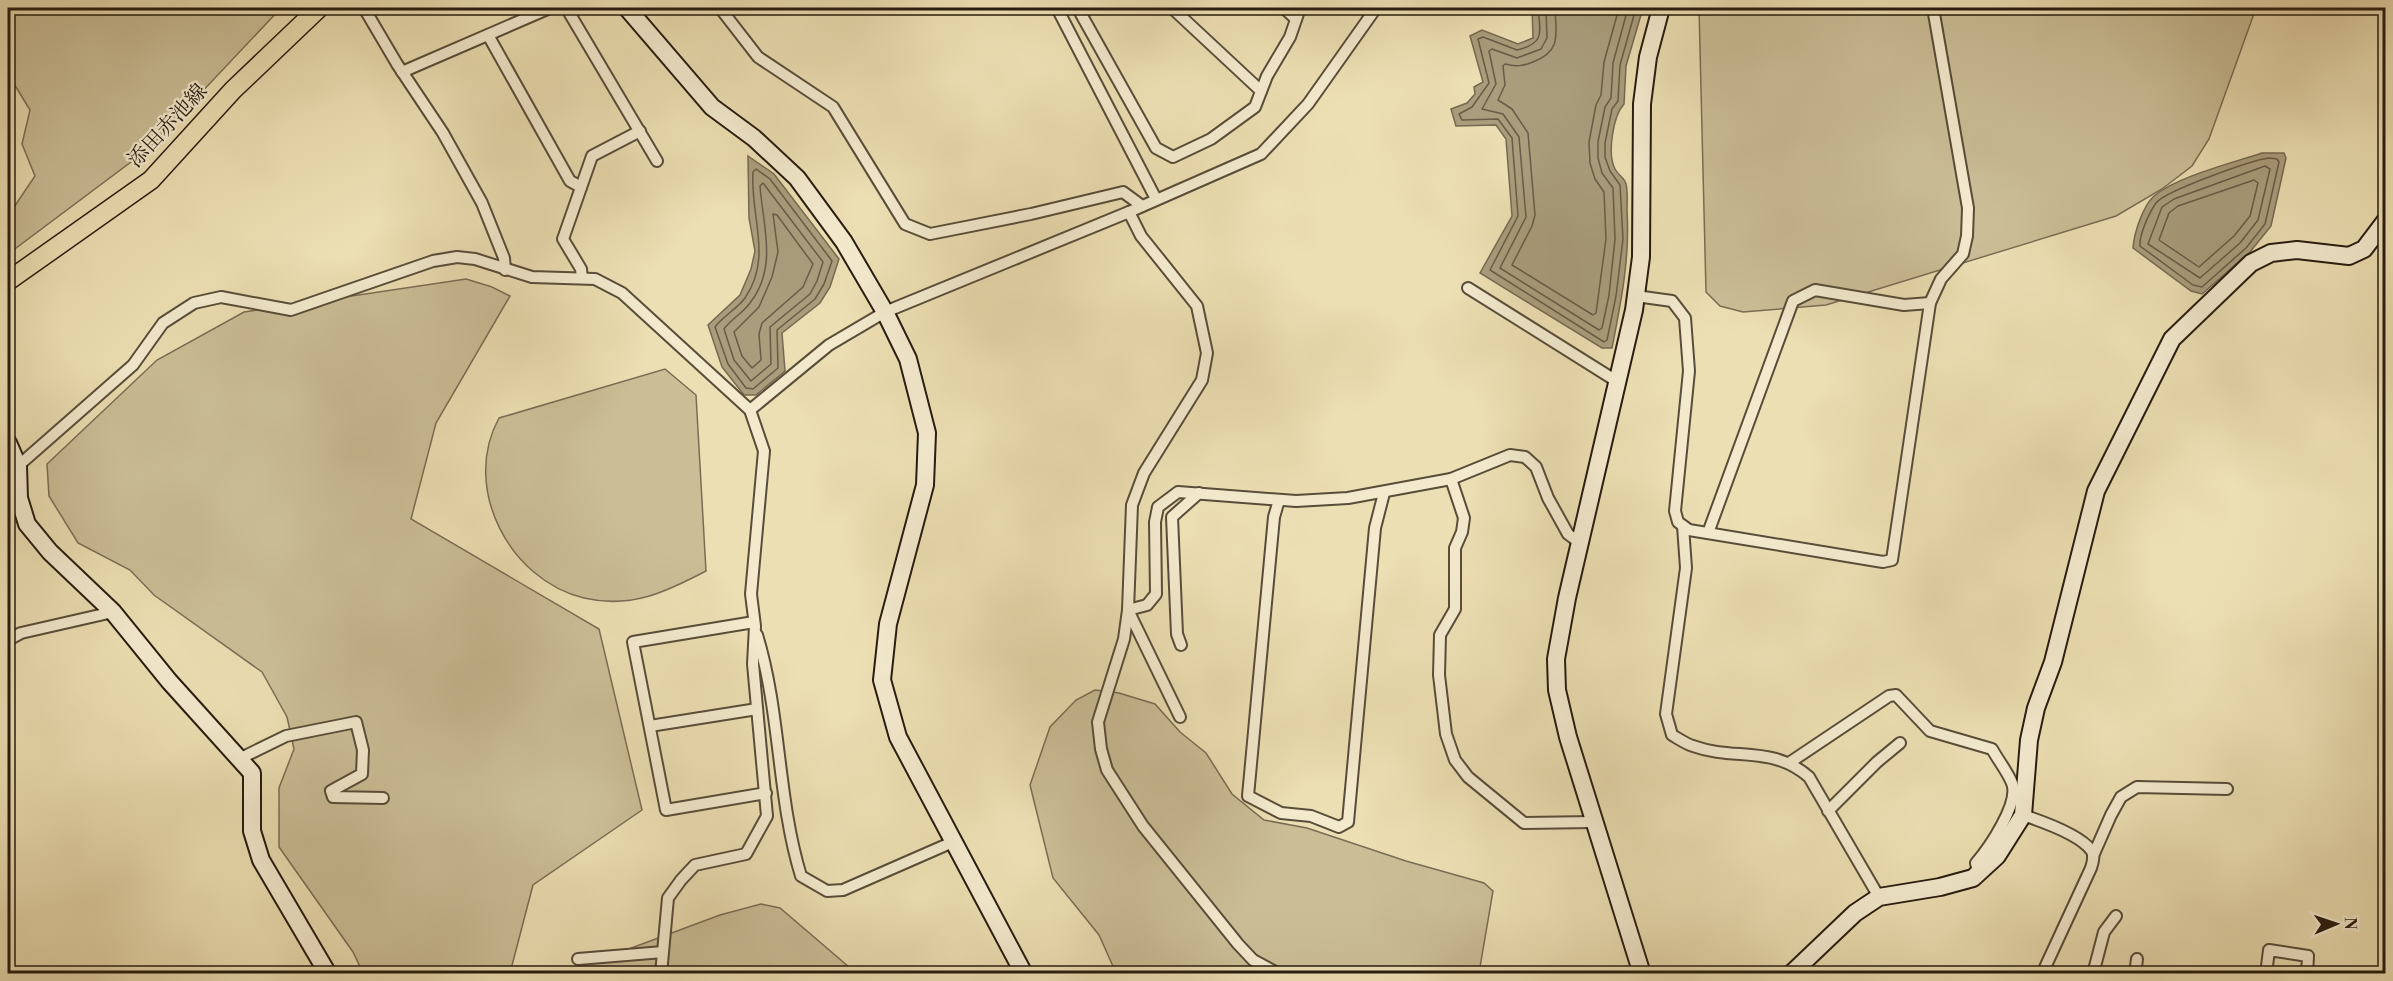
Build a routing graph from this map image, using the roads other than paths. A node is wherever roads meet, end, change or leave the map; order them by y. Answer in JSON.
{"nodes":[{"id":1,"x":319,"y":8,"type":"edge"},
{"id":2,"x":364,"y":8,"type":"edge"},
{"id":3,"x":550,"y":8,"type":"edge"},
{"id":4,"x":563,"y":8,"type":"edge"},
{"id":5,"x":627,"y":8,"type":"edge"},
{"id":6,"x":720,"y":8,"type":"edge"},
{"id":7,"x":1058,"y":8,"type":"edge"},
{"id":8,"x":1088,"y":8,"type":"edge"},
{"id":9,"x":1173,"y":8,"type":"edge"},
{"id":10,"x":1284,"y":8,"type":"edge"},
{"id":11,"x":1300,"y":8,"type":"edge"},
{"id":12,"x":1376,"y":8,"type":"edge"},
{"id":13,"x":1661,"y":8,"type":"edge"},
{"id":14,"x":1933,"y":8,"type":"edge"},
{"id":15,"x":1296,"y":19,"type":"junction"},
{"id":16,"x":488,"y":35,"type":"junction"},
{"id":17,"x":402,"y":72,"type":"junction"},
{"id":18,"x":1114,"y":72,"type":"junction"},
{"id":19,"x":1096,"y":82,"type":"junction"},
{"id":20,"x":1261,"y":91,"type":"junction"},
{"id":21,"x":640,"y":131,"type":"junction"},
{"id":22,"x":657,"y":161,"type":"dead end"},
{"id":23,"x":581,"y":187,"type":"junction"},
{"id":24,"x":1156,"y":199,"type":"junction"},
{"id":25,"x":1142,"y":206,"type":"junction"},
{"id":26,"x":1129,"y":212,"type":"junction"},
{"id":27,"x":2385,"y":220,"type":"edge"},
{"id":28,"x":505,"y":270,"type":"junction"},
{"id":29,"x":582,"y":278,"type":"junction"},
{"id":30,"x":8,"y":281,"type":"edge"},
{"id":31,"x":1468,"y":288,"type":"dead end"},
{"id":32,"x":1636,"y":296,"type":"junction"},
{"id":33,"x":1930,"y":303,"type":"junction"},
{"id":34,"x":885,"y":312,"type":"junction"},
{"id":35,"x":1618,"y":382,"type":"junction"},
{"id":36,"x":750,"y":410,"type":"junction"},
{"id":37,"x":8,"y":443,"type":"edge"},
{"id":38,"x":18,"y":466,"type":"junction"},
{"id":39,"x":1451,"y":479,"type":"junction"},
{"id":40,"x":1199,"y":493,"type":"junction"},
{"id":41,"x":1384,"y":493,"type":"junction"},
{"id":42,"x":1279,"y":500,"type":"junction"},
{"id":43,"x":1683,"y":526,"type":"junction"},
{"id":44,"x":1708,"y":533,"type":"junction"},
{"id":45,"x":1580,"y":543,"type":"junction"},
{"id":46,"x":1128,"y":610,"type":"junction"},
{"id":47,"x":113,"y":612,"type":"junction"},
{"id":48,"x":754,"y":624,"type":"junction"},
{"id":49,"x":8,"y":640,"type":"edge"},
{"id":50,"x":1181,"y":645,"type":"dead end"},
{"id":51,"x":758,"y":709,"type":"junction"},
{"id":52,"x":1180,"y":717,"type":"dead end"},
{"id":53,"x":650,"y":726,"type":"junction"},
{"id":54,"x":1900,"y":743,"type":"dead end"},
{"id":55,"x":239,"y":759,"type":"junction"},
{"id":56,"x":1789,"y":763,"type":"junction"},
{"id":57,"x":2228,"y":789,"type":"dead end"},
{"id":58,"x":766,"y":793,"type":"junction"},
{"id":59,"x":383,"y":798,"type":"dead end"},
{"id":60,"x":1828,"y":812,"type":"junction"},
{"id":61,"x":2023,"y":815,"type":"junction"},
{"id":62,"x":1594,"y":822,"type":"junction"},
{"id":63,"x":955,"y":841,"type":"junction"},
{"id":64,"x":2093,"y":856,"type":"junction"},
{"id":65,"x":1978,"y":873,"type":"junction"},
{"id":66,"x":1879,"y":897,"type":"junction"},
{"id":67,"x":2116,"y":916,"type":"dead end"},
{"id":68,"x":663,"y":952,"type":"junction"},
{"id":69,"x":578,"y":959,"type":"dead end"},
{"id":70,"x":2137,"y":959,"type":"dead end"},
{"id":71,"x":328,"y":974,"type":"edge"},
{"id":72,"x":662,"y":974,"type":"edge"},
{"id":73,"x":1024,"y":974,"type":"edge"},
{"id":74,"x":1279,"y":974,"type":"edge"},
{"id":75,"x":1642,"y":974,"type":"edge"},
{"id":76,"x":1791,"y":974,"type":"edge"},
{"id":77,"x":2042,"y":974,"type":"edge"},
{"id":78,"x":2093,"y":974,"type":"edge"},
{"id":79,"x":2135,"y":974,"type":"edge"},
{"id":80,"x":2266,"y":974,"type":"edge"},
{"id":81,"x":2307,"y":974,"type":"edge"}],
"edges":[{"from":1,"to":30,"type":"main road","name":"添田赤池線"},
{"from":2,"to":17,"type":"street"},
{"from":3,"to":16,"type":"street"},
{"from":4,"to":21,"type":"street"},
{"from":5,"to":34,"type":"street"},
{"from":6,"to":25,"type":"street"},
{"from":7,"to":19,"type":"street"},
{"from":8,"to":18,"type":"street"},
{"from":9,"to":20,"type":"street"},
{"from":10,"to":15,"type":"street"},
{"from":11,"to":15,"type":"street"},
{"from":12,"to":24,"type":"street"},
{"from":13,"to":32,"type":"street"},
{"from":14,"to":33,"type":"street"},
{"from":15,"to":20,"type":"street"},
{"from":16,"to":17,"type":"street"},
{"from":16,"to":23,"type":"street"},
{"from":17,"to":28,"type":"street"},
{"from":18,"to":19,"type":"street"},
{"from":18,"to":20,"type":"street"},
{"from":19,"to":24,"type":"street"},
{"from":21,"to":22,"type":"street"},
{"from":21,"to":23,"type":"street"},
{"from":23,"to":29,"type":"street"},
{"from":24,"to":25,"type":"street"},
{"from":25,"to":26,"type":"street"},
{"from":26,"to":34,"type":"street"},
{"from":26,"to":46,"type":"street"},
{"from":27,"to":61,"type":"street"},
{"from":28,"to":29,"type":"street"},
{"from":28,"to":38,"type":"street"},
{"from":29,"to":36,"type":"street"},
{"from":31,"to":35,"type":"street"},
{"from":32,"to":35,"type":"street"},
{"from":32,"to":43,"type":"street"},
{"from":33,"to":44,"type":"street"},
{"from":33,"to":44,"type":"street"},
{"from":34,"to":36,"type":"street"},
{"from":34,"to":63,"type":"street"},
{"from":35,"to":45,"type":"street"},
{"from":36,"to":48,"type":"street"},
{"from":37,"to":38,"type":"street"},
{"from":38,"to":47,"type":"street"},
{"from":39,"to":41,"type":"street"},
{"from":39,"to":45,"type":"street"},
{"from":39,"to":62,"type":"street"},
{"from":40,"to":42,"type":"street"},
{"from":40,"to":46,"type":"street"},
{"from":40,"to":50,"type":"street"},
{"from":41,"to":42,"type":"street"},
{"from":41,"to":42,"type":"street"},
{"from":43,"to":44,"type":"street"},
{"from":43,"to":56,"type":"street"},
{"from":45,"to":62,"type":"street"},
{"from":46,"to":52,"type":"street"},
{"from":46,"to":74,"type":"street"},
{"from":47,"to":49,"type":"street"},
{"from":47,"to":55,"type":"street"},
{"from":48,"to":51,"type":"street"},
{"from":48,"to":53,"type":"street"},
{"from":48,"to":63,"type":"street"},
{"from":51,"to":53,"type":"street"},
{"from":51,"to":58,"type":"street"},
{"from":53,"to":58,"type":"street"},
{"from":54,"to":60,"type":"street"},
{"from":55,"to":59,"type":"street"},
{"from":55,"to":71,"type":"street"},
{"from":56,"to":60,"type":"street"},
{"from":56,"to":65,"type":"street"},
{"from":57,"to":64,"type":"street"},
{"from":58,"to":68,"type":"street"},
{"from":60,"to":66,"type":"street"},
{"from":61,"to":64,"type":"street"},
{"from":61,"to":65,"type":"street"},
{"from":62,"to":75,"type":"street"},
{"from":63,"to":73,"type":"street"},
{"from":64,"to":77,"type":"street"},
{"from":65,"to":66,"type":"street"},
{"from":66,"to":76,"type":"street"},
{"from":67,"to":78,"type":"street"},
{"from":68,"to":69,"type":"street"},
{"from":68,"to":72,"type":"street"},
{"from":70,"to":79,"type":"street"},
{"from":80,"to":81,"type":"street"}]}
